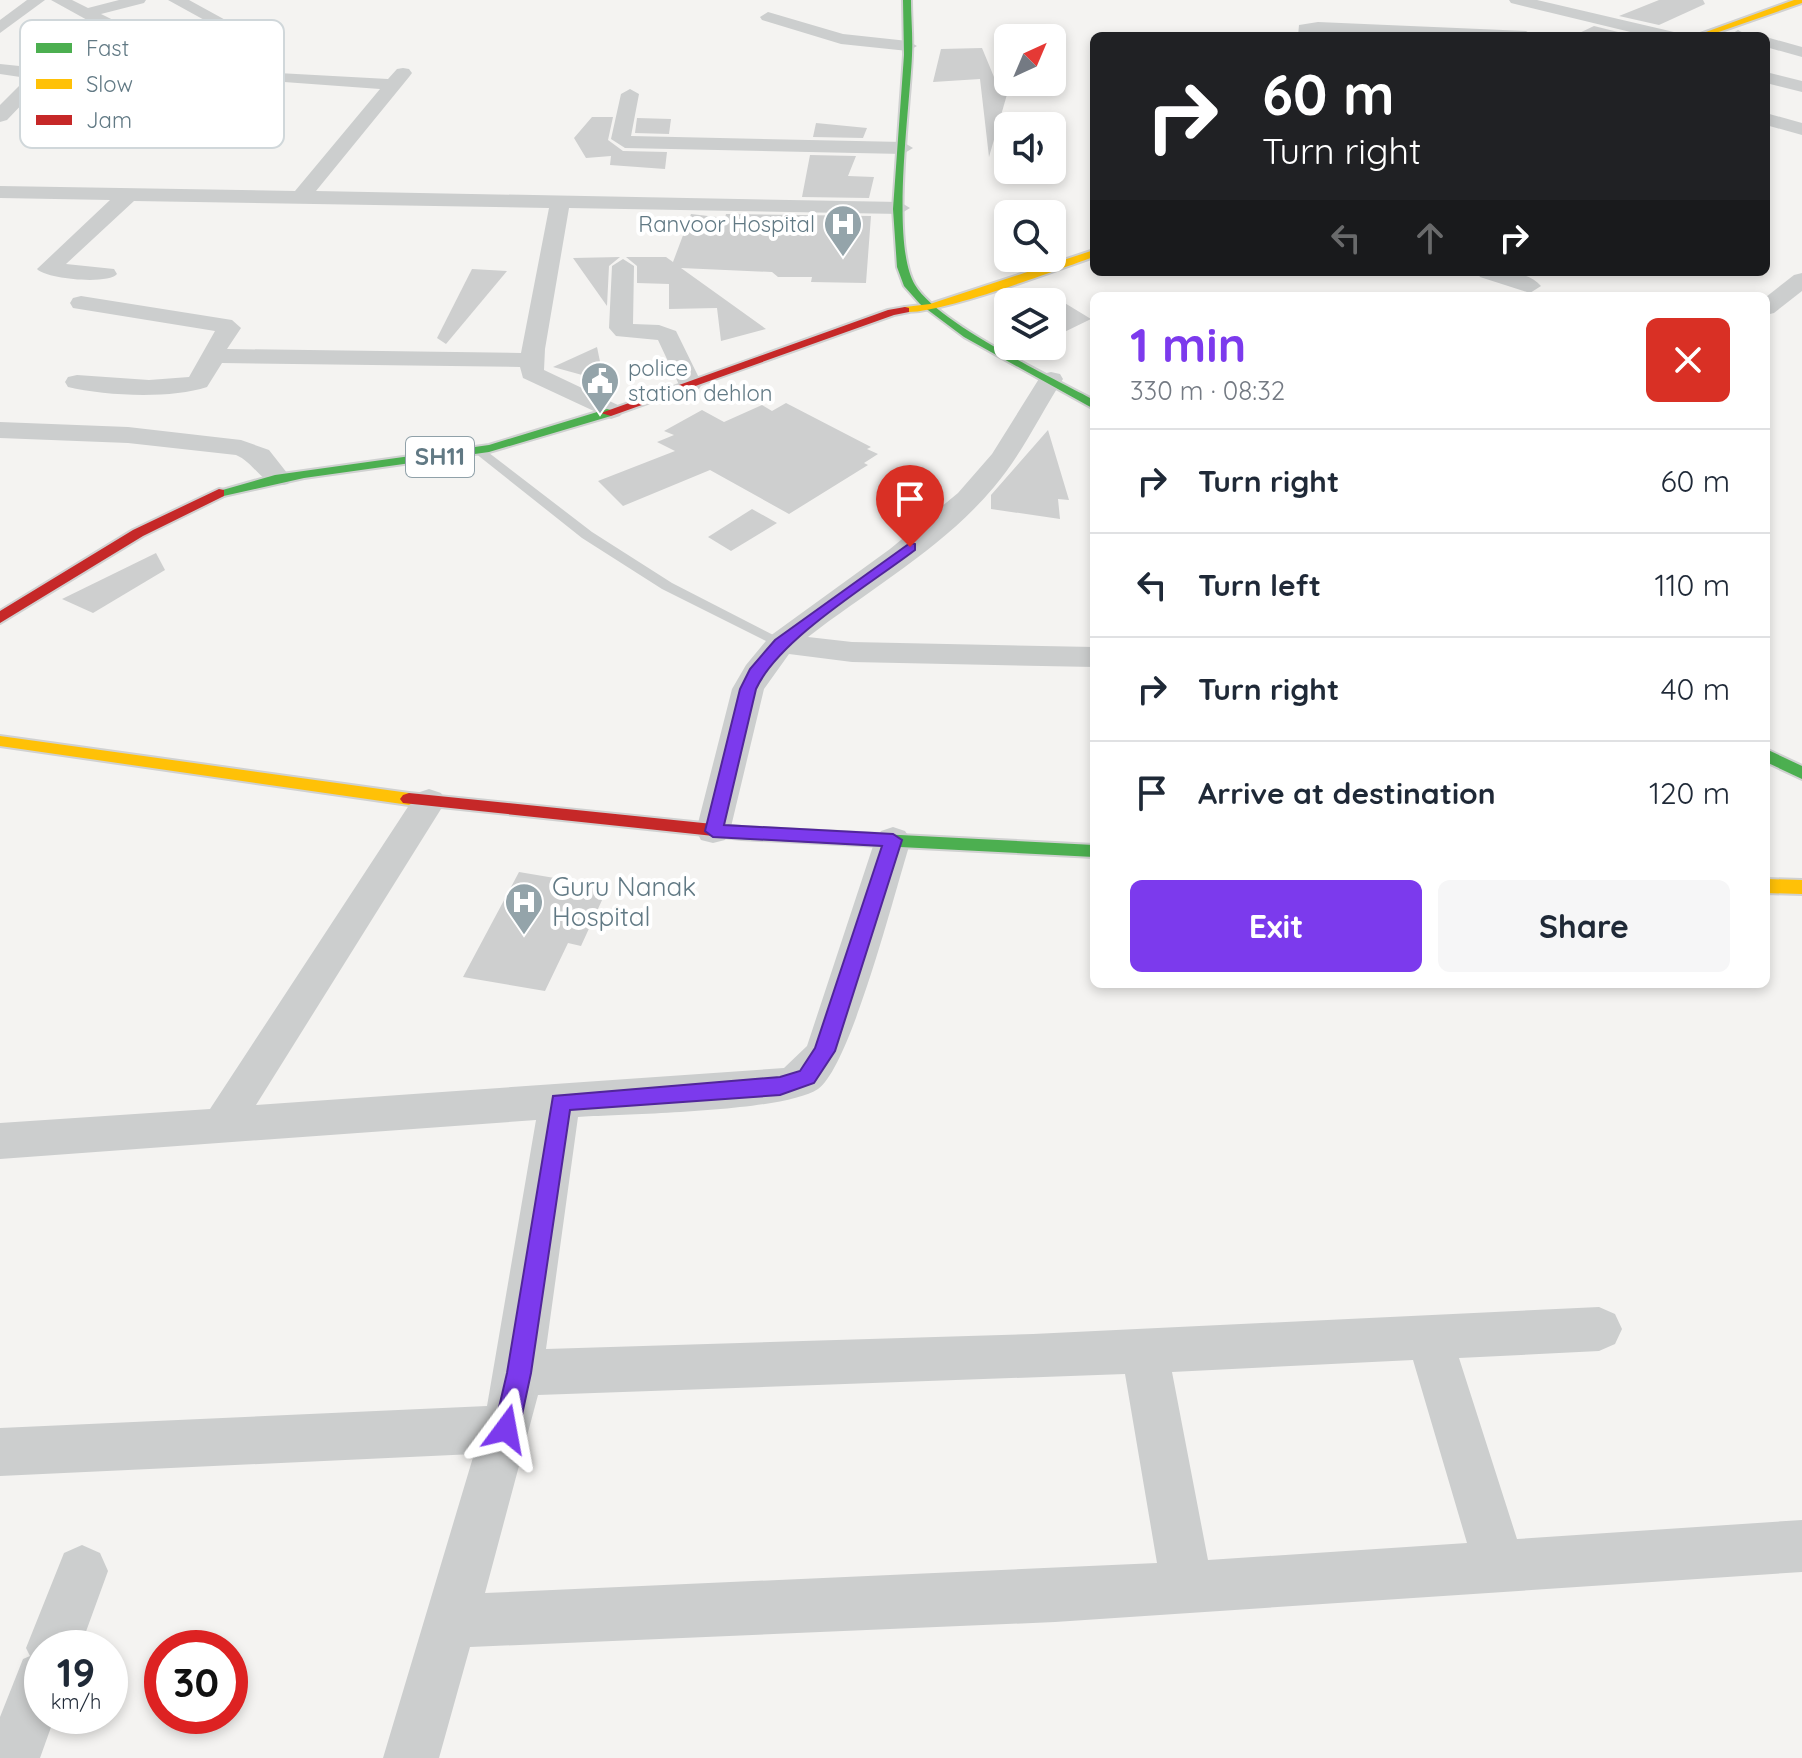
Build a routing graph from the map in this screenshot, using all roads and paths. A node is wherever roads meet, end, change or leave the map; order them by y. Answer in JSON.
{"nodes":[{"id":1,"x":37,"y":0,"type":"edge"},
{"id":2,"x":59,"y":0,"type":"edge"},
{"id":3,"x":138,"y":0,"type":"edge"},
{"id":4,"x":176,"y":0,"type":"edge"},
{"id":5,"x":907,"y":0,"type":"edge"},
{"id":6,"x":1517,"y":0,"type":"edge"},
{"id":7,"x":1802,"y":0,"type":"edge"},
{"id":8,"x":1802,"y":13,"type":"edge"},
{"id":9,"x":93,"y":16,"type":"junction"},
{"id":10,"x":768,"y":17,"type":"dead end"},
{"id":11,"x":89,"y":20,"type":"edge"},
{"id":12,"x":101,"y":20,"type":"edge"},
{"id":13,"x":216,"y":20,"type":"edge"},
{"id":14,"x":1600,"y":20,"type":"junction"},
{"id":15,"x":0,"y":28,"type":"edge"},
{"id":16,"x":1564,"y":31,"type":"dead end"},
{"id":17,"x":1305,"y":32,"type":"edge"},
{"id":18,"x":1425,"y":32,"type":"edge"},
{"id":19,"x":1651,"y":32,"type":"edge"},
{"id":20,"x":1739,"y":32,"type":"edge"},
{"id":21,"x":1770,"y":43,"type":"edge"},
{"id":22,"x":908,"y":46,"type":"junction"},
{"id":23,"x":1802,"y":52,"type":"edge"},
{"id":24,"x":0,"y":69,"type":"edge"},
{"id":25,"x":20,"y":70,"type":"edge"},
{"id":26,"x":284,"y":77,"type":"dead end"},
{"id":27,"x":1770,"y":78,"type":"edge"},
{"id":28,"x":1802,"y":87,"type":"edge"},
{"id":29,"x":630,"y":94,"type":"dead end"},
{"id":30,"x":20,"y":97,"type":"edge"},
{"id":31,"x":0,"y":116,"type":"edge"},
{"id":32,"x":1770,"y":120,"type":"edge"},
{"id":33,"x":1802,"y":129,"type":"edge"},
{"id":34,"x":1770,"y":141,"type":"edge"},
{"id":35,"x":903,"y":148,"type":"junction"},
{"id":36,"x":1802,"y":149,"type":"edge"},
{"id":37,"x":0,"y":192,"type":"edge"},
{"id":38,"x":129,"y":194,"type":"junction"},
{"id":39,"x":301,"y":197,"type":"junction"},
{"id":40,"x":560,"y":202,"type":"junction"},
{"id":41,"x":900,"y":208,"type":"junction"},
{"id":42,"x":1090,"y":240,"type":"edge"},
{"id":43,"x":1066,"y":248,"type":"edge"},
{"id":44,"x":1090,"y":254,"type":"edge"},
{"id":45,"x":623,"y":266,"type":"dead end"},
{"id":46,"x":1001,"y":272,"type":"edge"},
{"id":47,"x":106,"y":274,"type":"dead end"},
{"id":48,"x":1500,"y":276,"type":"edge"},
{"id":49,"x":1530,"y":286,"type":"dead end"},
{"id":50,"x":1798,"y":287,"type":"edge"},
{"id":51,"x":925,"y":301,"type":"junction"},
{"id":52,"x":81,"y":303,"type":"dead end"},
{"id":53,"x":1770,"y":305,"type":"edge"},
{"id":54,"x":215,"y":354,"type":"junction"},
{"id":55,"x":532,"y":360,"type":"junction"},
{"id":56,"x":1051,"y":379,"type":"junction"},
{"id":57,"x":77,"y":382,"type":"dead end"},
{"id":58,"x":690,"y":384,"type":"junction"},
{"id":59,"x":1090,"y":403,"type":"edge"},
{"id":60,"x":611,"y":411,"type":"junction"},
{"id":61,"x":0,"y":430,"type":"edge"},
{"id":62,"x":480,"y":450,"type":"junction"},
{"id":63,"x":278,"y":478,"type":"junction"},
{"id":64,"x":0,"y":618,"type":"edge"},
{"id":65,"x":781,"y":643,"type":"junction"},
{"id":66,"x":1090,"y":657,"type":"edge"},
{"id":67,"x":0,"y":741,"type":"edge"},
{"id":68,"x":1770,"y":757,"type":"edge"},
{"id":69,"x":1802,"y":773,"type":"edge"},
{"id":70,"x":429,"y":801,"type":"junction"},
{"id":71,"x":713,"y":831,"type":"junction"},
{"id":72,"x":893,"y":840,"type":"junction"},
{"id":73,"x":1090,"y":851,"type":"edge"},
{"id":74,"x":1770,"y":886,"type":"edge"},
{"id":75,"x":1802,"y":887,"type":"edge"},
{"id":76,"x":560,"y":1102,"type":"junction"},
{"id":77,"x":221,"y":1126,"type":"junction"},
{"id":78,"x":0,"y":1141,"type":"edge"},
{"id":79,"x":1599,"y":1329,"type":"dead end"},
{"id":80,"x":1429,"y":1337,"type":"junction"},
{"id":81,"x":1145,"y":1351,"type":"junction"},
{"id":82,"x":519,"y":1373,"type":"junction"},
{"id":83,"x":506,"y":1429,"type":"junction"},
{"id":84,"x":0,"y":1452,"type":"edge"},
{"id":85,"x":1802,"y":1546,"type":"edge"},
{"id":86,"x":1500,"y":1566,"type":"junction"},
{"id":87,"x":82,"y":1571,"type":"dead end"},
{"id":88,"x":1187,"y":1587,"type":"junction"},
{"id":89,"x":450,"y":1621,"type":"junction"},
{"id":90,"x":60,"y":1630,"type":"edge"},
{"id":91,"x":24,"y":1726,"type":"edge"},
{"id":92,"x":12,"y":1758,"type":"edge"},
{"id":93,"x":411,"y":1758,"type":"edge"}],
"edges":[{"from":1,"to":15,"type":"street"},
{"from":2,"to":9,"type":"street"},
{"from":3,"to":9,"type":"street"},
{"from":4,"to":13,"type":"street"},
{"from":5,"to":22,"type":"street"},
{"from":6,"to":14,"type":"street"},
{"from":7,"to":20,"type":"street"},
{"from":8,"to":20,"type":"street"},
{"from":9,"to":11,"type":"street"},
{"from":9,"to":12,"type":"street"},
{"from":10,"to":22,"type":"street"},
{"from":14,"to":16,"type":"street"},
{"from":14,"to":19,"type":"street"},
{"from":17,"to":18,"type":"street"},
{"from":21,"to":23,"type":"street"},
{"from":22,"to":35,"type":"street"},
{"from":24,"to":25,"type":"street"},
{"from":26,"to":39,"type":"street"},
{"from":27,"to":28,"type":"street"},
{"from":29,"to":35,"type":"street"},
{"from":30,"to":31,"type":"street"},
{"from":32,"to":33,"type":"street"},
{"from":34,"to":36,"type":"street"},
{"from":35,"to":41,"type":"street"},
{"from":37,"to":38,"type":"street"},
{"from":38,"to":39,"type":"street"},
{"from":38,"to":47,"type":"street"},
{"from":39,"to":40,"type":"street"},
{"from":40,"to":41,"type":"street"},
{"from":40,"to":55,"type":"street"},
{"from":41,"to":51,"type":"street"},
{"from":42,"to":43,"type":"street"},
{"from":44,"to":51,"type":"street","number":"SH11"},
{"from":45,"to":58,"type":"street"},
{"from":46,"to":51,"type":"street","number":"SH11"},
{"from":48,"to":49,"type":"street"},
{"from":50,"to":53,"type":"street"},
{"from":51,"to":56,"type":"street"},
{"from":51,"to":58,"type":"street","number":"SH11"},
{"from":52,"to":54,"type":"street"},
{"from":54,"to":55,"type":"street"},
{"from":54,"to":57,"type":"street"},
{"from":55,"to":60,"type":"street"},
{"from":56,"to":59,"type":"street"},
{"from":56,"to":65,"type":"street"},
{"from":58,"to":60,"type":"street","number":"SH11"},
{"from":60,"to":62,"type":"street","number":"SH11"},
{"from":61,"to":63,"type":"street"},
{"from":62,"to":63,"type":"street","number":"SH11"},
{"from":62,"to":65,"type":"lane"},
{"from":63,"to":64,"type":"street","number":"SH11"},
{"from":65,"to":66,"type":"street"},
{"from":65,"to":71,"type":"street"},
{"from":67,"to":70,"type":"street"},
{"from":68,"to":69,"type":"street"},
{"from":70,"to":71,"type":"street"},
{"from":70,"to":77,"type":"street"},
{"from":71,"to":72,"type":"street"},
{"from":72,"to":73,"type":"street"},
{"from":72,"to":76,"type":"street"},
{"from":74,"to":75,"type":"street"},
{"from":76,"to":77,"type":"street"},
{"from":76,"to":82,"type":"street"},
{"from":77,"to":78,"type":"street"},
{"from":79,"to":80,"type":"street"},
{"from":80,"to":81,"type":"street"},
{"from":80,"to":86,"type":"street"},
{"from":81,"to":82,"type":"street"},
{"from":81,"to":88,"type":"street"},
{"from":82,"to":83,"type":"street"},
{"from":83,"to":84,"type":"street"},
{"from":83,"to":89,"type":"street"},
{"from":85,"to":86,"type":"street"},
{"from":86,"to":88,"type":"street"},
{"from":87,"to":90,"type":"street"},
{"from":88,"to":89,"type":"street"},
{"from":89,"to":93,"type":"street"},
{"from":91,"to":92,"type":"street"}]}
